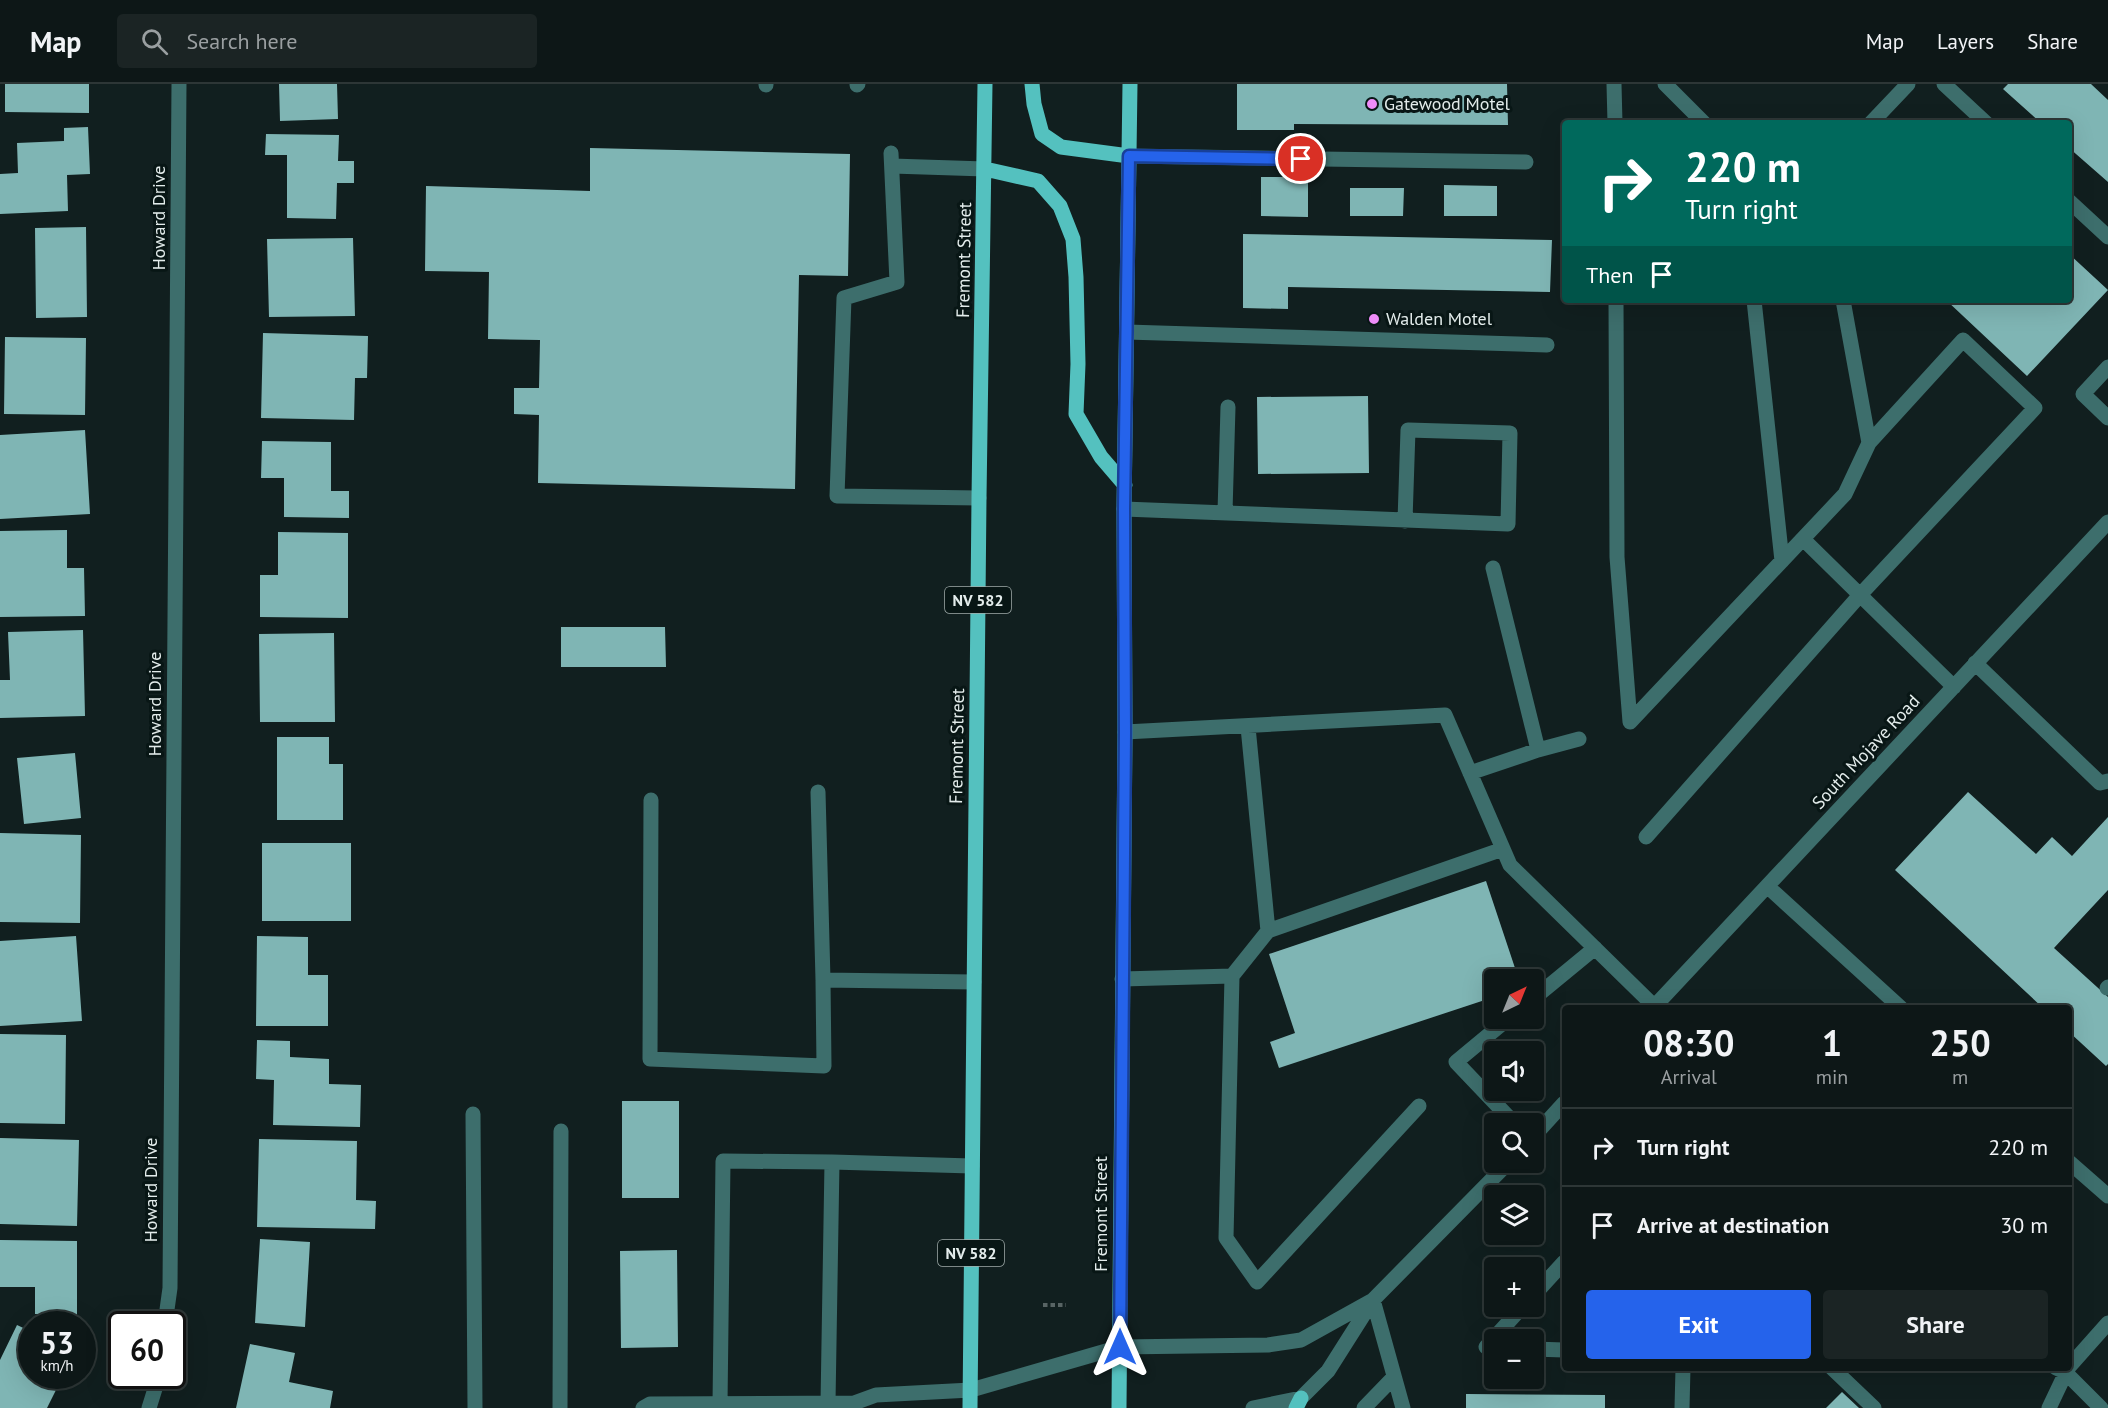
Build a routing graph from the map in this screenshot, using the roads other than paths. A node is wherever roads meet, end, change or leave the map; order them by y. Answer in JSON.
{"nodes":[{"id":1,"x":179,"y":84,"type":"edge"},
{"id":2,"x":985,"y":84,"type":"edge"},
{"id":3,"x":1032,"y":84,"type":"edge"},
{"id":4,"x":1130,"y":84,"type":"edge"},
{"id":5,"x":1614,"y":84,"type":"edge"},
{"id":6,"x":1665,"y":84,"type":"edge"},
{"id":7,"x":1908,"y":84,"type":"edge"},
{"id":8,"x":1944,"y":84,"type":"edge"},
{"id":9,"x":1615,"y":120,"type":"edge"},
{"id":10,"x":1701,"y":120,"type":"edge"},
{"id":11,"x":1874,"y":120,"type":"edge"},
{"id":12,"x":1983,"y":120,"type":"edge"},
{"id":13,"x":1129,"y":156,"type":"junction"},
{"id":14,"x":1526,"y":162,"type":"dead end"},
{"id":15,"x":985,"y":169,"type":"junction"},
{"id":16,"x":2072,"y":204,"type":"edge"},
{"id":17,"x":2108,"y":237,"type":"edge"},
{"id":18,"x":1616,"y":303,"type":"edge"},
{"id":19,"x":1754,"y":303,"type":"edge"},
{"id":20,"x":1844,"y":303,"type":"edge"},
{"id":21,"x":1126,"y":332,"type":"junction"},
{"id":22,"x":1547,"y":345,"type":"dead end"},
{"id":23,"x":2108,"y":367,"type":"edge"},
{"id":24,"x":1228,"y":407,"type":"dead end"},
{"id":25,"x":2108,"y":418,"type":"edge"},
{"id":26,"x":1869,"y":443,"type":"junction"},
{"id":27,"x":1125,"y":485,"type":"junction"},
{"id":28,"x":978,"y":498,"type":"junction"},
{"id":29,"x":1124,"y":509,"type":"junction"},
{"id":30,"x":1225,"y":512,"type":"junction"},
{"id":31,"x":1405,"y":520,"type":"junction"},
{"id":32,"x":2108,"y":522,"type":"edge"},
{"id":33,"x":1803,"y":539,"type":"junction"},
{"id":34,"x":1782,"y":561,"type":"junction"},
{"id":35,"x":1493,"y":568,"type":"dead end"},
{"id":36,"x":1860,"y":595,"type":"junction"},
{"id":37,"x":1976,"y":663,"type":"junction"},
{"id":38,"x":1954,"y":687,"type":"junction"},
{"id":39,"x":1248,"y":727,"type":"junction"},
{"id":40,"x":1125,"y":732,"type":"junction"},
{"id":41,"x":1579,"y":739,"type":"dead end"},
{"id":42,"x":1538,"y":750,"type":"junction"},
{"id":43,"x":1470,"y":773,"type":"junction"},
{"id":44,"x":2108,"y":781,"type":"edge"},
{"id":45,"x":819,"y":792,"type":"dead end"},
{"id":46,"x":651,"y":800,"type":"dead end"},
{"id":47,"x":1646,"y":837,"type":"dead end"},
{"id":48,"x":1503,"y":849,"type":"junction"},
{"id":49,"x":1767,"y":886,"type":"junction"},
{"id":50,"x":1268,"y":931,"type":"junction"},
{"id":51,"x":1595,"y":948,"type":"junction"},
{"id":52,"x":1232,"y":976,"type":"junction"},
{"id":53,"x":1122,"y":979,"type":"junction"},
{"id":54,"x":823,"y":980,"type":"junction"},
{"id":55,"x":974,"y":982,"type":"junction"},
{"id":56,"x":1544,"y":990,"type":"edge"},
{"id":57,"x":1652,"y":1005,"type":"edge"},
{"id":58,"x":1658,"y":1005,"type":"edge"},
{"id":59,"x":1898,"y":1005,"type":"edge"},
{"id":60,"x":1496,"y":1029,"type":"edge"},
{"id":61,"x":1562,"y":1105,"type":"edge"},
{"id":62,"x":1419,"y":1106,"type":"dead end"},
{"id":63,"x":1505,"y":1113,"type":"edge"},
{"id":64,"x":473,"y":1114,"type":"dead end"},
{"id":65,"x":1544,"y":1125,"type":"edge"},
{"id":66,"x":561,"y":1131,"type":"dead end"},
{"id":67,"x":832,"y":1162,"type":"junction"},
{"id":68,"x":2072,"y":1164,"type":"edge"},
{"id":69,"x":972,"y":1166,"type":"junction"},
{"id":70,"x":1498,"y":1173,"type":"edge"},
{"id":71,"x":2108,"y":1196,"type":"edge"},
{"id":72,"x":1562,"y":1264,"type":"edge"},
{"id":73,"x":1544,"y":1284,"type":"edge"},
{"id":74,"x":1373,"y":1300,"type":"junction"},
{"id":75,"x":167,"y":1311,"type":"edge"},
{"id":76,"x":1513,"y":1317,"type":"edge"},
{"id":77,"x":2108,"y":1323,"type":"edge"},
{"id":78,"x":1502,"y":1329,"type":"edge"},
{"id":79,"x":1120,"y":1347,"type":"junction"},
{"id":80,"x":1544,"y":1349,"type":"edge"},
{"id":81,"x":1562,"y":1350,"type":"edge"},
{"id":82,"x":2072,"y":1361,"type":"edge"},
{"id":83,"x":1683,"y":1371,"type":"edge"},
{"id":84,"x":1835,"y":1371,"type":"edge"},
{"id":85,"x":2063,"y":1371,"type":"edge"},
{"id":86,"x":2066,"y":1371,"type":"edge"},
{"id":87,"x":1394,"y":1377,"type":"junction"},
{"id":88,"x":155,"y":1389,"type":"edge"},
{"id":89,"x":971,"y":1390,"type":"junction"},
{"id":90,"x":828,"y":1403,"type":"junction"},
{"id":91,"x":1299,"y":1403,"type":"edge"},
{"id":92,"x":720,"y":1404,"type":"junction"},
{"id":93,"x":856,"y":1406,"type":"edge"},
{"id":94,"x":648,"y":1407,"type":"edge"},
{"id":95,"x":149,"y":1408,"type":"edge"},
{"id":96,"x":474,"y":1408,"type":"edge"},
{"id":97,"x":560,"y":1408,"type":"edge"},
{"id":98,"x":970,"y":1408,"type":"edge"},
{"id":99,"x":1119,"y":1408,"type":"edge"},
{"id":100,"x":1253,"y":1408,"type":"edge"},
{"id":101,"x":1364,"y":1408,"type":"edge"},
{"id":102,"x":1403,"y":1408,"type":"edge"},
{"id":103,"x":1682,"y":1408,"type":"edge"},
{"id":104,"x":1874,"y":1408,"type":"edge"},
{"id":105,"x":2049,"y":1408,"type":"edge"},
{"id":106,"x":2101,"y":1408,"type":"edge"}],
"edges":[{"from":1,"to":75,"type":"street","name":"Howard Drive"},
{"from":2,"to":15,"type":"main road","name":"Fremont Street","number":"NV 582"},
{"from":3,"to":13,"type":"main road"},
{"from":4,"to":13,"type":"main road","name":"Fremont Street"},
{"from":5,"to":9,"type":"street"},
{"from":6,"to":10,"type":"street"},
{"from":7,"to":11,"type":"street"},
{"from":8,"to":12,"type":"street"},
{"from":13,"to":14,"type":"street"},
{"from":13,"to":21,"type":"main road","name":"Fremont Street"},
{"from":15,"to":27,"type":"main road"},
{"from":15,"to":28,"type":"main road","name":"Fremont Street","number":"NV 582"},
{"from":15,"to":28,"type":"street"},
{"from":16,"to":17,"type":"street"},
{"from":18,"to":34,"type":"street"},
{"from":19,"to":34,"type":"street"},
{"from":20,"to":26,"type":"street"},
{"from":21,"to":22,"type":"street"},
{"from":21,"to":27,"type":"main road","name":"Fremont Street"},
{"from":23,"to":25,"type":"street"},
{"from":24,"to":30,"type":"street"},
{"from":26,"to":33,"type":"street"},
{"from":26,"to":36,"type":"street"},
{"from":27,"to":29,"type":"main road","name":"Fremont Street"},
{"from":28,"to":55,"type":"main road","name":"Fremont Street","number":"NV 582"},
{"from":29,"to":30,"type":"street"},
{"from":29,"to":40,"type":"main road","name":"Fremont Street"},
{"from":30,"to":31,"type":"street"},
{"from":31,"to":31,"type":"street"},
{"from":32,"to":37,"type":"street","name":"South Mojave Road"},
{"from":33,"to":34,"type":"street"},
{"from":33,"to":36,"type":"street"},
{"from":35,"to":42,"type":"street"},
{"from":36,"to":38,"type":"street"},
{"from":36,"to":47,"type":"street"},
{"from":37,"to":38,"type":"street","name":"South Mojave Road"},
{"from":37,"to":44,"type":"street"},
{"from":38,"to":49,"type":"street","name":"South Mojave Road"},
{"from":39,"to":40,"type":"street"},
{"from":39,"to":43,"type":"street"},
{"from":39,"to":50,"type":"street"},
{"from":40,"to":53,"type":"main road","name":"Fremont Street"},
{"from":41,"to":42,"type":"street"},
{"from":42,"to":43,"type":"street"},
{"from":43,"to":48,"type":"street"},
{"from":45,"to":54,"type":"street"},
{"from":46,"to":54,"type":"street"},
{"from":48,"to":50,"type":"street"},
{"from":48,"to":51,"type":"street"},
{"from":49,"to":58,"type":"street","name":"South Mojave Road"},
{"from":49,"to":59,"type":"street"},
{"from":50,"to":52,"type":"street"},
{"from":51,"to":56,"type":"street"},
{"from":51,"to":57,"type":"street"},
{"from":52,"to":53,"type":"street"},
{"from":52,"to":62,"type":"street"},
{"from":53,"to":79,"type":"main road","name":"Fremont Street"},
{"from":54,"to":55,"type":"street"},
{"from":55,"to":69,"type":"main road","name":"Fremont Street","number":"NV 582"},
{"from":60,"to":63,"type":"street"},
{"from":61,"to":65,"type":"street"},
{"from":64,"to":96,"type":"street"},
{"from":66,"to":97,"type":"street"},
{"from":67,"to":69,"type":"street"},
{"from":67,"to":90,"type":"street"},
{"from":67,"to":92,"type":"street"},
{"from":68,"to":71,"type":"street"},
{"from":69,"to":89,"type":"main road","name":"Fremont Street","number":"NV 582"},
{"from":70,"to":74,"type":"street"},
{"from":72,"to":73,"type":"street"},
{"from":74,"to":79,"type":"street"},
{"from":74,"to":87,"type":"street"},
{"from":74,"to":91,"type":"street"},
{"from":76,"to":78,"type":"street"},
{"from":77,"to":82,"type":"street"},
{"from":79,"to":89,"type":"street"},
{"from":79,"to":99,"type":"main road","name":"Fremont Street"},
{"from":80,"to":81,"type":"street"},
{"from":83,"to":103,"type":"street"},
{"from":84,"to":104,"type":"street"},
{"from":85,"to":105,"type":"street"},
{"from":86,"to":106,"type":"street"},
{"from":87,"to":101,"type":"street"},
{"from":87,"to":102,"type":"street"},
{"from":88,"to":95,"type":"street"},
{"from":89,"to":93,"type":"street"},
{"from":89,"to":98,"type":"main road","name":"Fremont Street","number":"NV 582"},
{"from":90,"to":92,"type":"street"},
{"from":90,"to":93,"type":"street"},
{"from":91,"to":100,"type":"street"},
{"from":92,"to":94,"type":"street"}]}
